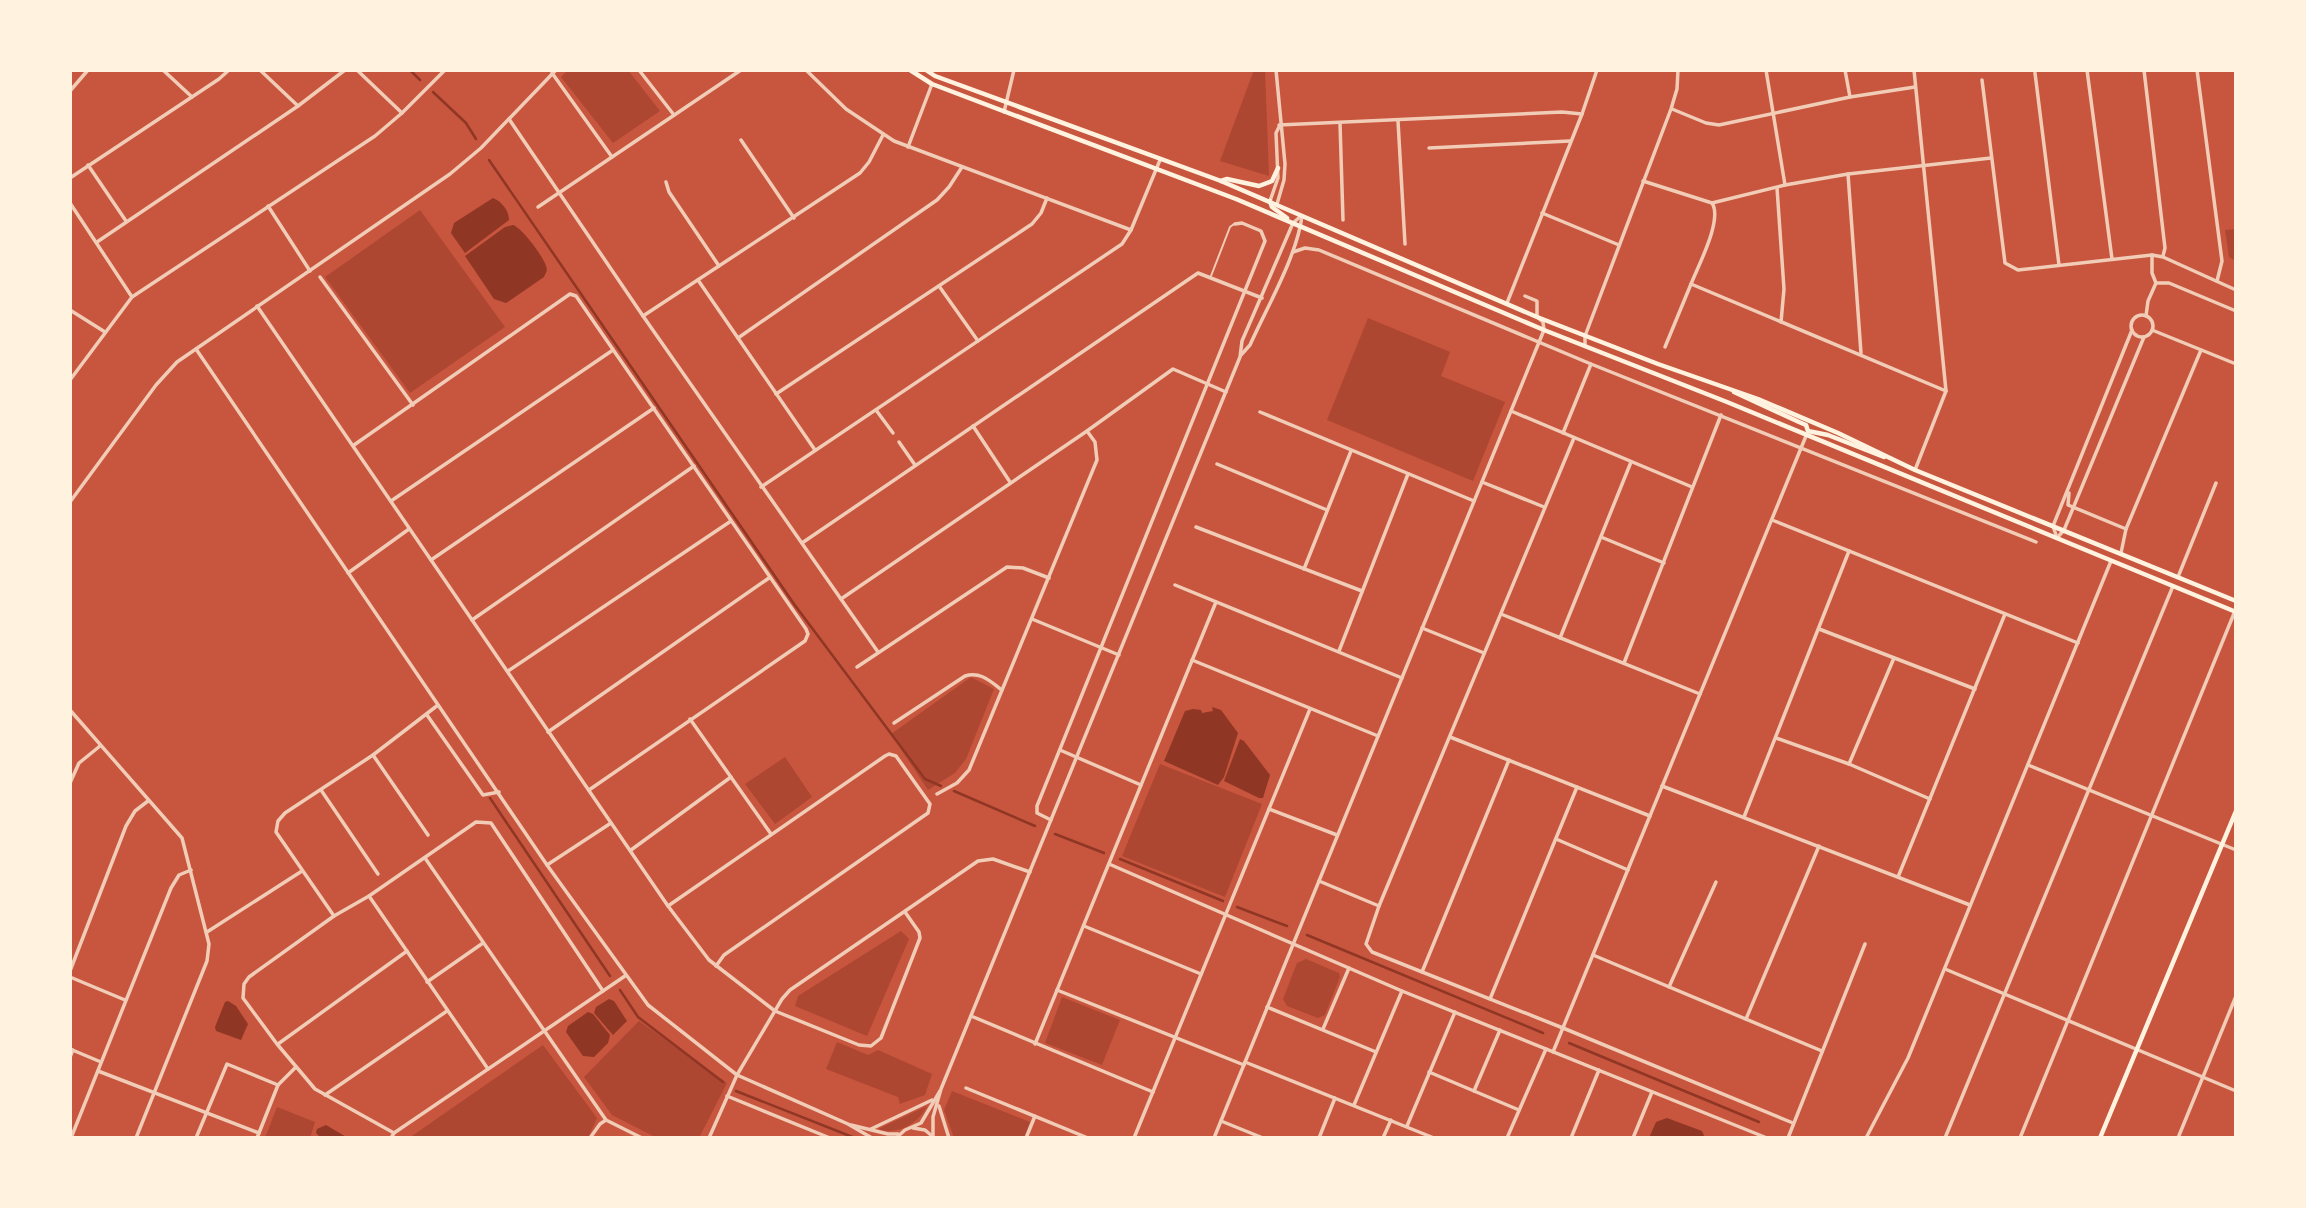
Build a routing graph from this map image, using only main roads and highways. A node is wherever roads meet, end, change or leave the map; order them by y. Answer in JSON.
{"nodes":[{"id":1,"x":910,"y":70,"type":"edge"},
{"id":2,"x":926,"y":70,"type":"edge"},
{"id":3,"x":1278,"y":168,"type":"road end"},
{"id":4,"x":1221,"y":181,"type":"junction"},
{"id":5,"x":1273,"y":204,"type":"junction"},
{"id":6,"x":1259,"y":209,"type":"junction"},
{"id":7,"x":1293,"y":223,"type":"junction"},
{"id":8,"x":1730,"y":390,"type":"junction"},
{"id":9,"x":1807,"y":433,"type":"junction"},
{"id":10,"x":1915,"y":470,"type":"junction"},
{"id":11,"x":2236,"y":601,"type":"edge"},
{"id":12,"x":2235,"y":612,"type":"edge"},
{"id":13,"x":2236,"y":811,"type":"edge"},
{"id":14,"x":2100,"y":1138,"type":"edge"}],
"edges":[{"from":1,"to":6,"type":"main road"},
{"from":2,"to":4,"type":"main road"},
{"from":3,"to":4,"type":"main road"},
{"from":4,"to":5,"type":"main road"},
{"from":5,"to":6,"type":"main road"},
{"from":5,"to":7,"type":"main road"},
{"from":5,"to":8,"type":"main road"},
{"from":6,"to":7,"type":"main road"},
{"from":7,"to":9,"type":"main road"},
{"from":8,"to":9,"type":"main road"},
{"from":8,"to":10,"type":"main road"},
{"from":9,"to":10,"type":"main road"},
{"from":9,"to":12,"type":"main road"},
{"from":10,"to":11,"type":"main road"},
{"from":13,"to":14,"type":"main road"}]}
